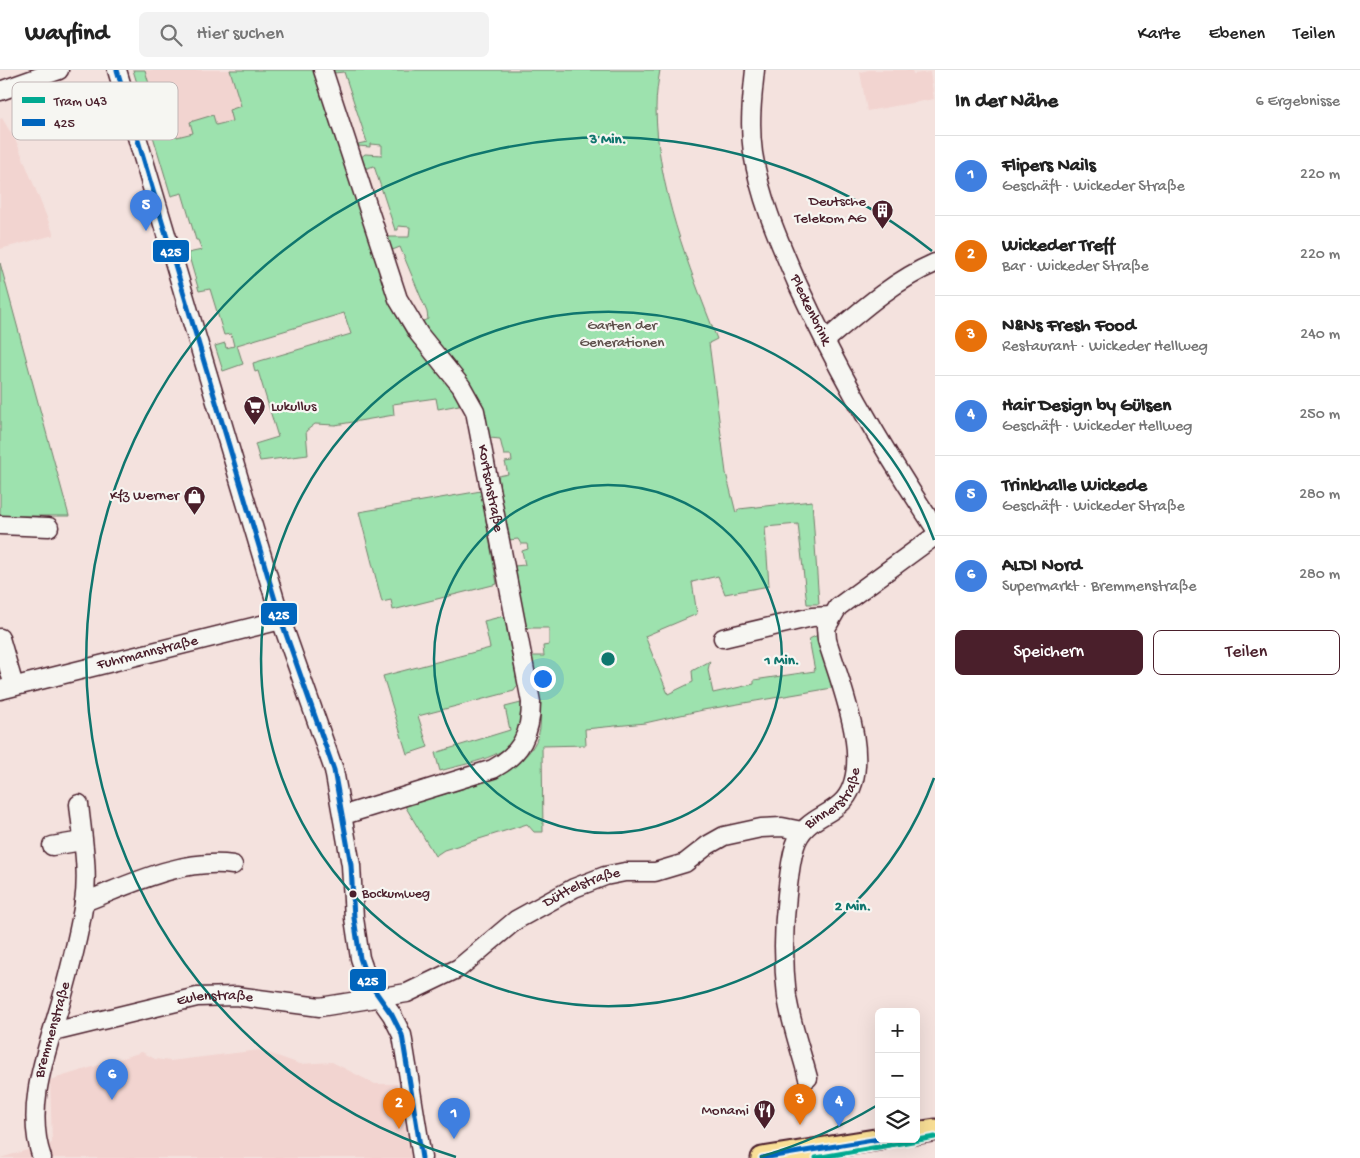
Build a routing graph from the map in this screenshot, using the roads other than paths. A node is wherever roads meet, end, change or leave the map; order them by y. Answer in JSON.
{"nodes":[{"id":1,"x":59,"y":70,"type":"edge"},
{"id":2,"x":117,"y":70,"type":"edge"},
{"id":3,"x":323,"y":70,"type":"edge"},
{"id":4,"x":755,"y":70,"type":"edge"},
{"id":5,"x":25,"y":82,"type":"edge"},
{"id":6,"x":121,"y":82,"type":"edge"},
{"id":7,"x":12,"y":87,"type":"edge"},
{"id":8,"x":0,"y":91,"type":"edge"},
{"id":9,"x":138,"y":140,"type":"edge"},
{"id":10,"x":935,"y":263,"type":"edge"},
{"id":11,"x":824,"y":341,"type":"junction"},
{"id":12,"x":0,"y":525,"type":"edge"},
{"id":13,"x":49,"y":527,"type":"dead end"},
{"id":14,"x":935,"y":528,"type":"edge"},
{"id":15,"x":935,"y":536,"type":"edge"},
{"id":16,"x":831,"y":616,"type":"junction"},
{"id":17,"x":281,"y":620,"type":"junction"},
{"id":18,"x":0,"y":638,"type":"edge"},
{"id":19,"x":723,"y":638,"type":"dead end"},
{"id":20,"x":7,"y":688,"type":"edge"},
{"id":21,"x":79,"y":804,"type":"dead end"},
{"id":22,"x":344,"y":815,"type":"junction"},
{"id":23,"x":802,"y":831,"type":"junction"},
{"id":24,"x":82,"y":841,"type":"junction"},
{"id":25,"x":52,"y":846,"type":"dead end"},
{"id":26,"x":233,"y":865,"type":"dead end"},
{"id":27,"x":84,"y":902,"type":"junction"},
{"id":28,"x":380,"y":999,"type":"junction"},
{"id":29,"x":53,"y":1032,"type":"junction"},
{"id":30,"x":808,"y":1078,"type":"dead end"},
{"id":31,"x":935,"y":1130,"type":"edge"},
{"id":32,"x":920,"y":1132,"type":"edge"},
{"id":33,"x":875,"y":1140,"type":"edge"},
{"id":34,"x":42,"y":1158,"type":"edge"},
{"id":35,"x":422,"y":1158,"type":"edge"},
{"id":36,"x":762,"y":1158,"type":"edge"}],
"edges":[{"from":1,"to":5,"type":"street"},
{"from":2,"to":6,"type":"street"},
{"from":3,"to":22,"type":"street","name":"Kortschstraße"},
{"from":4,"to":11,"type":"street","name":"Pleckenbrink"},
{"from":7,"to":8,"type":"street"},
{"from":9,"to":17,"type":"street"},
{"from":10,"to":11,"type":"street"},
{"from":11,"to":14,"type":"street","name":"Pleckenbrink"},
{"from":12,"to":13,"type":"street"},
{"from":15,"to":16,"type":"street"},
{"from":16,"to":19,"type":"street"},
{"from":16,"to":23,"type":"street","name":"Binnerstraße"},
{"from":17,"to":20,"type":"street","name":"Fuhrmannstraße"},
{"from":17,"to":22,"type":"street"},
{"from":18,"to":20,"type":"street","name":"Fuhrmannstraße"},
{"from":21,"to":24,"type":"street","name":"Bremmenstraße"},
{"from":22,"to":28,"type":"street"},
{"from":23,"to":28,"type":"street","name":"Düttelstraße"},
{"from":23,"to":30,"type":"street","name":"Binnerstraße"},
{"from":24,"to":25,"type":"street"},
{"from":24,"to":27,"type":"street","name":"Bremmenstraße"},
{"from":26,"to":27,"type":"street"},
{"from":27,"to":29,"type":"street","name":"Bremmenstraße"},
{"from":28,"to":29,"type":"street","name":"Eulenstraße"},
{"from":28,"to":35,"type":"street"},
{"from":29,"to":34,"type":"street","name":"Bremmenstraße"},
{"from":31,"to":32,"type":"main road"},
{"from":33,"to":36,"type":"main road"}]}
